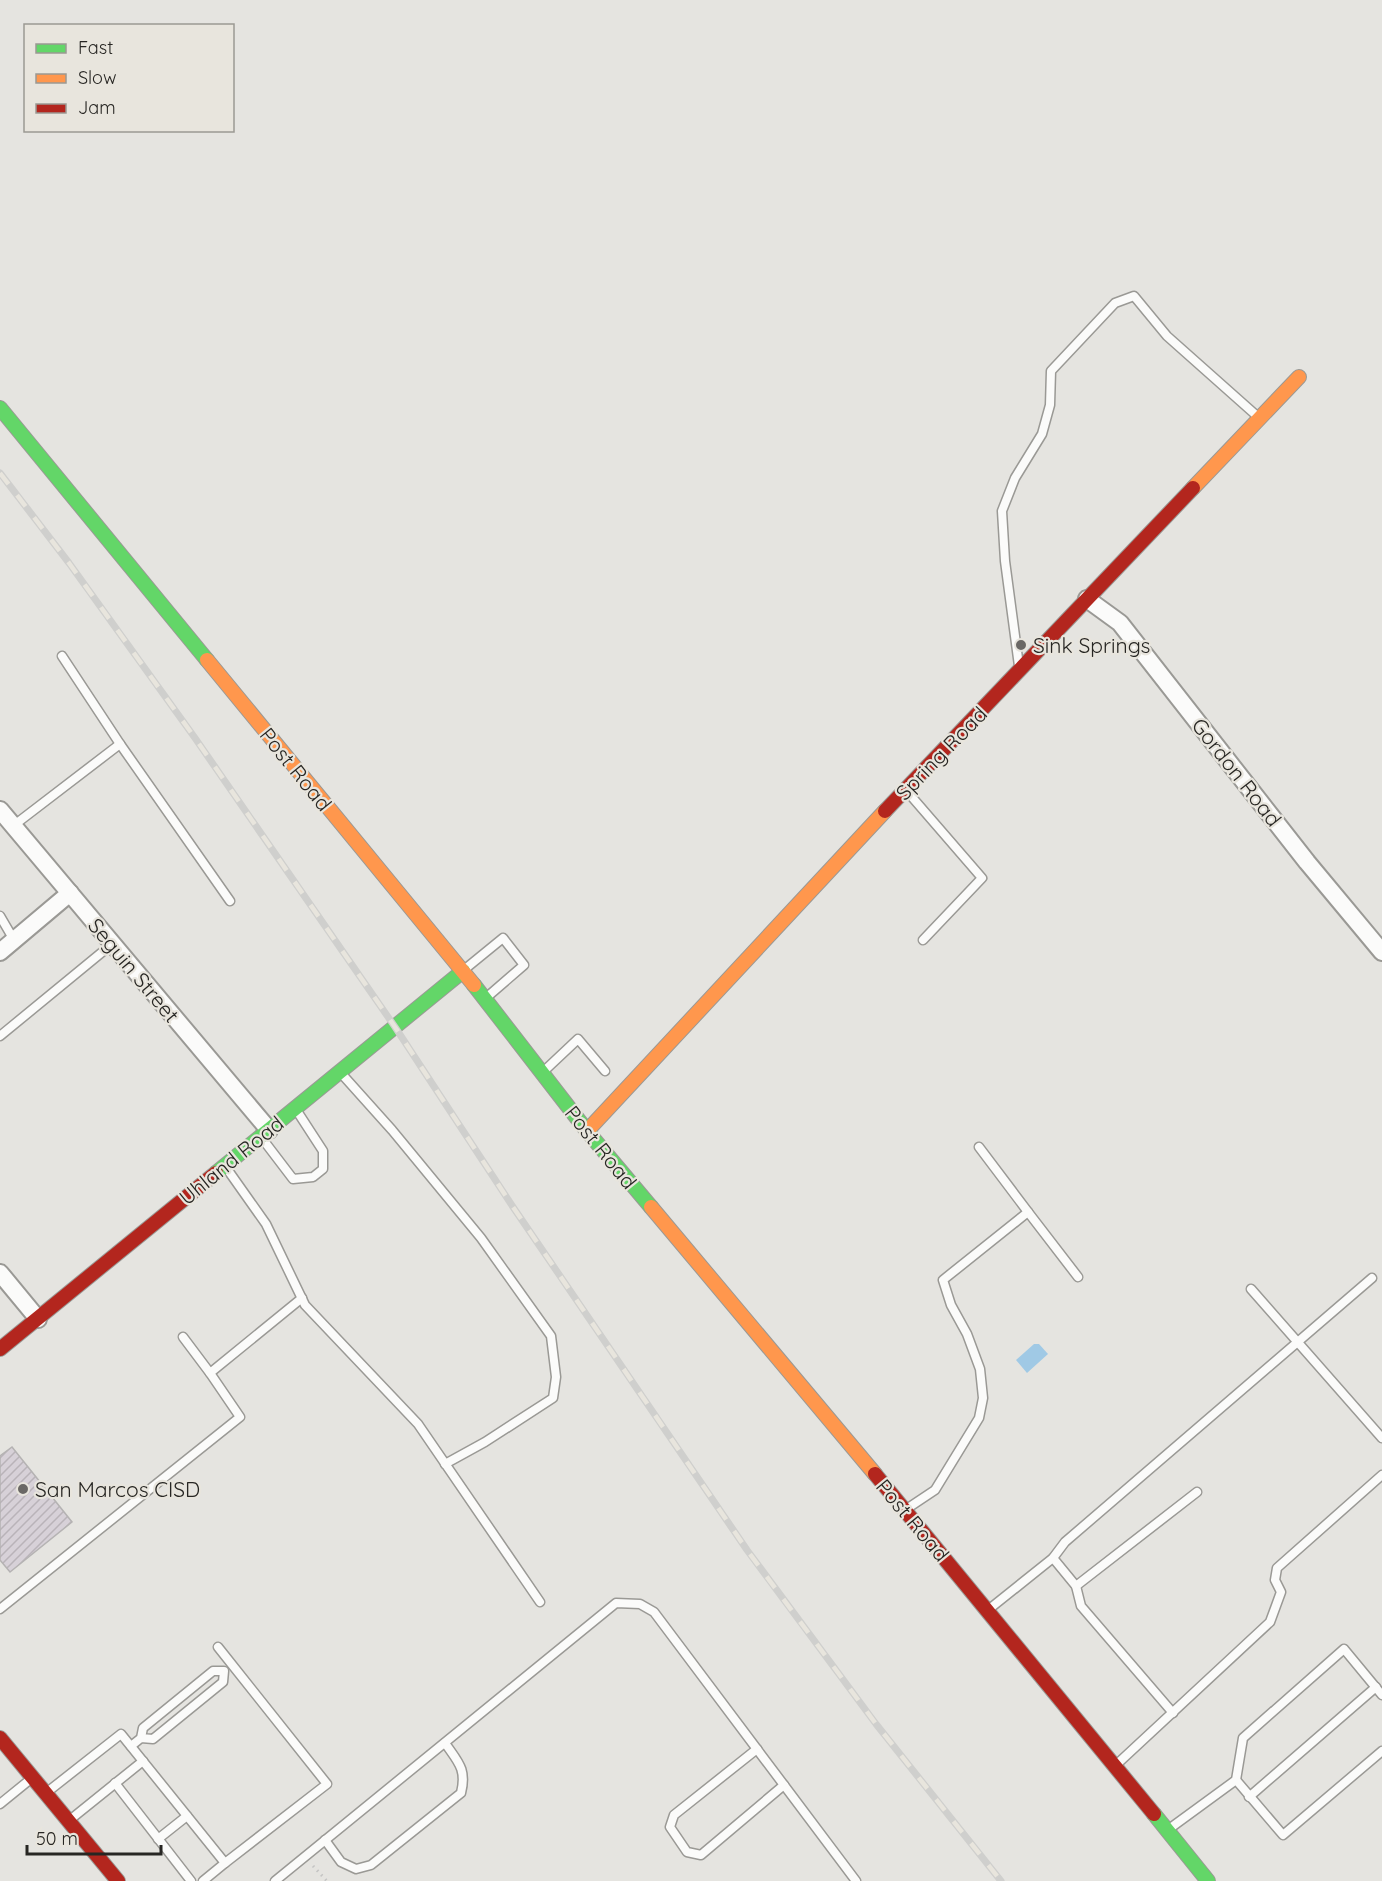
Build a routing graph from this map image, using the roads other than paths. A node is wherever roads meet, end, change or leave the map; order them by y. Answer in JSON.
{"nodes":[{"id":1,"x":1299,"y":377,"type":"dead end"},
{"id":2,"x":0,"y":408,"type":"edge"},
{"id":3,"x":1260,"y":418,"type":"junction"},
{"id":4,"x":1087,"y":599,"type":"junction"},
{"id":5,"x":62,"y":656,"type":"dead end"},
{"id":6,"x":1020,"y":672,"type":"junction"},
{"id":7,"x":120,"y":744,"type":"junction"},
{"id":8,"x":905,"y":789,"type":"junction"},
{"id":9,"x":0,"y":810,"type":"edge"},
{"id":10,"x":13,"y":826,"type":"junction"},
{"id":11,"x":70,"y":893,"type":"junction"},
{"id":12,"x":230,"y":901,"type":"dead end"},
{"id":13,"x":0,"y":916,"type":"edge"},
{"id":14,"x":14,"y":940,"type":"junction"},
{"id":15,"x":923,"y":940,"type":"dead end"},
{"id":16,"x":112,"y":944,"type":"junction"},
{"id":17,"x":0,"y":952,"type":"edge"},
{"id":18,"x":1382,"y":952,"type":"edge"},
{"id":19,"x":463,"y":971,"type":"junction"},
{"id":20,"x":484,"y":999,"type":"junction"},
{"id":21,"x":0,"y":1036,"type":"edge"},
{"id":22,"x":604,"y":1071,"type":"dead end"},
{"id":23,"x":340,"y":1072,"type":"junction"},
{"id":24,"x":542,"y":1074,"type":"junction"},
{"id":25,"x":295,"y":1108,"type":"junction"},
{"id":26,"x":587,"y":1131,"type":"junction"},
{"id":27,"x":264,"y":1133,"type":"junction"},
{"id":28,"x":979,"y":1147,"type":"dead end"},
{"id":29,"x":225,"y":1166,"type":"junction"},
{"id":30,"x":1028,"y":1212,"type":"junction"},
{"id":31,"x":0,"y":1273,"type":"edge"},
{"id":32,"x":1078,"y":1277,"type":"dead end"},
{"id":33,"x":1372,"y":1278,"type":"dead end"},
{"id":34,"x":1251,"y":1289,"type":"dead end"},
{"id":35,"x":302,"y":1298,"type":"junction"},
{"id":36,"x":38,"y":1319,"type":"junction"},
{"id":37,"x":183,"y":1337,"type":"dead end"},
{"id":38,"x":1297,"y":1343,"type":"junction"},
{"id":39,"x":0,"y":1349,"type":"edge"},
{"id":40,"x":210,"y":1373,"type":"junction"},
{"id":41,"x":1382,"y":1438,"type":"edge"},
{"id":42,"x":445,"y":1464,"type":"junction"},
{"id":43,"x":1382,"y":1475,"type":"edge"},
{"id":44,"x":1197,"y":1492,"type":"dead end"},
{"id":45,"x":905,"y":1510,"type":"junction"},
{"id":46,"x":1053,"y":1558,"type":"junction"},
{"id":47,"x":1076,"y":1586,"type":"junction"},
{"id":48,"x":540,"y":1602,"type":"dead end"},
{"id":49,"x":0,"y":1610,"type":"edge"},
{"id":50,"x":988,"y":1611,"type":"junction"},
{"id":51,"x":218,"y":1647,"type":"dead end"},
{"id":52,"x":232,"y":1665,"type":"junction"},
{"id":53,"x":224,"y":1671,"type":"junction"},
{"id":54,"x":1376,"y":1687,"type":"junction"},
{"id":55,"x":1382,"y":1695,"type":"edge"},
{"id":56,"x":1173,"y":1713,"type":"junction"},
{"id":57,"x":0,"y":1738,"type":"edge"},
{"id":58,"x":141,"y":1738,"type":"junction"},
{"id":59,"x":445,"y":1743,"type":"junction"},
{"id":60,"x":131,"y":1746,"type":"junction"},
{"id":61,"x":757,"y":1749,"type":"junction"},
{"id":62,"x":1382,"y":1751,"type":"edge"},
{"id":63,"x":143,"y":1761,"type":"junction"},
{"id":64,"x":1113,"y":1767,"type":"junction"},
{"id":65,"x":33,"y":1778,"type":"junction"},
{"id":66,"x":1236,"y":1780,"type":"junction"},
{"id":67,"x":115,"y":1783,"type":"junction"},
{"id":68,"x":784,"y":1785,"type":"junction"},
{"id":69,"x":46,"y":1793,"type":"junction"},
{"id":70,"x":1250,"y":1797,"type":"junction"},
{"id":71,"x":0,"y":1804,"type":"edge"},
{"id":72,"x":187,"y":1816,"type":"junction"},
{"id":73,"x":68,"y":1821,"type":"junction"},
{"id":74,"x":1166,"y":1831,"type":"junction"},
{"id":75,"x":203,"y":1835,"type":"junction"},
{"id":76,"x":158,"y":1839,"type":"junction"},
{"id":77,"x":326,"y":1840,"type":"junction"},
{"id":78,"x":194,"y":1842,"type":"dead end"},
{"id":79,"x":225,"y":1863,"type":"junction"},
{"id":80,"x":117,"y":1881,"type":"edge"},
{"id":81,"x":191,"y":1881,"type":"edge"},
{"id":82,"x":203,"y":1881,"type":"edge"},
{"id":83,"x":275,"y":1881,"type":"edge"},
{"id":84,"x":856,"y":1881,"type":"edge"},
{"id":85,"x":1208,"y":1881,"type":"edge"}],
"edges":[{"from":1,"to":3,"type":"street","name":"Spring Road"},
{"from":2,"to":19,"type":"street","name":"Post Road"},
{"from":3,"to":4,"type":"street","name":"Spring Road"},
{"from":3,"to":6,"type":"lane"},
{"from":4,"to":6,"type":"street","name":"Spring Road"},
{"from":4,"to":18,"type":"street","name":"Gordon Road"},
{"from":5,"to":7,"type":"lane"},
{"from":6,"to":8,"type":"street","name":"Spring Road"},
{"from":7,"to":10,"type":"lane"},
{"from":7,"to":12,"type":"lane"},
{"from":8,"to":15,"type":"lane"},
{"from":8,"to":26,"type":"street","name":"Spring Road"},
{"from":9,"to":10,"type":"street","name":"Seguin Street"},
{"from":10,"to":11,"type":"street","name":"Seguin Street"},
{"from":11,"to":14,"type":"street"},
{"from":11,"to":16,"type":"street","name":"Seguin Street"},
{"from":13,"to":14,"type":"lane"},
{"from":14,"to":17,"type":"street"},
{"from":16,"to":21,"type":"lane"},
{"from":16,"to":27,"type":"street","name":"Seguin Street"},
{"from":19,"to":20,"type":"street","name":"Post Road"},
{"from":19,"to":20,"type":"lane"},
{"from":19,"to":23,"type":"street","name":"Uhland Road"},
{"from":20,"to":24,"type":"street","name":"Post Road"},
{"from":22,"to":24,"type":"lane"},
{"from":23,"to":25,"type":"street","name":"Uhland Road"},
{"from":23,"to":42,"type":"lane"},
{"from":24,"to":26,"type":"street","name":"Post Road"},
{"from":25,"to":27,"type":"street","name":"Uhland Road"},
{"from":25,"to":27,"type":"lane"},
{"from":26,"to":45,"type":"street","name":"Post Road"},
{"from":27,"to":29,"type":"street","name":"Uhland Road"},
{"from":28,"to":30,"type":"lane"},
{"from":29,"to":35,"type":"lane"},
{"from":29,"to":36,"type":"street","name":"Uhland Road"},
{"from":30,"to":32,"type":"lane"},
{"from":30,"to":45,"type":"lane"},
{"from":31,"to":36,"type":"street"},
{"from":33,"to":38,"type":"lane"},
{"from":34,"to":38,"type":"lane"},
{"from":35,"to":40,"type":"lane"},
{"from":35,"to":42,"type":"lane"},
{"from":36,"to":39,"type":"street","name":"Uhland Road"},
{"from":37,"to":40,"type":"lane"},
{"from":38,"to":41,"type":"lane"},
{"from":38,"to":46,"type":"lane"},
{"from":40,"to":49,"type":"lane"},
{"from":42,"to":48,"type":"lane"},
{"from":43,"to":56,"type":"lane"},
{"from":44,"to":47,"type":"lane"},
{"from":45,"to":50,"type":"street","name":"Post Road"},
{"from":46,"to":47,"type":"lane"},
{"from":46,"to":50,"type":"lane"},
{"from":47,"to":56,"type":"lane"},
{"from":50,"to":64,"type":"street","name":"Post Road"},
{"from":51,"to":52,"type":"lane"},
{"from":52,"to":53,"type":"lane"},
{"from":52,"to":79,"type":"lane"},
{"from":53,"to":58,"type":"lane"},
{"from":53,"to":58,"type":"lane"},
{"from":54,"to":55,"type":"lane"},
{"from":54,"to":66,"type":"lane"},
{"from":54,"to":70,"type":"lane"},
{"from":56,"to":64,"type":"lane"},
{"from":57,"to":65,"type":"street"},
{"from":58,"to":60,"type":"lane"},
{"from":59,"to":61,"type":"lane"},
{"from":59,"to":77,"type":"lane"},
{"from":59,"to":77,"type":"lane"},
{"from":60,"to":63,"type":"lane"},
{"from":60,"to":69,"type":"lane"},
{"from":61,"to":68,"type":"lane"},
{"from":61,"to":68,"type":"lane"},
{"from":62,"to":70,"type":"lane"},
{"from":63,"to":67,"type":"lane"},
{"from":63,"to":72,"type":"lane"},
{"from":64,"to":74,"type":"street","name":"Post Road"},
{"from":65,"to":69,"type":"street"},
{"from":65,"to":71,"type":"lane"},
{"from":66,"to":70,"type":"lane"},
{"from":66,"to":74,"type":"lane"},
{"from":67,"to":73,"type":"lane"},
{"from":67,"to":76,"type":"lane"},
{"from":68,"to":84,"type":"lane"},
{"from":69,"to":73,"type":"street"},
{"from":72,"to":75,"type":"lane"},
{"from":72,"to":76,"type":"lane"},
{"from":73,"to":80,"type":"street"},
{"from":74,"to":85,"type":"street","name":"Post Road"},
{"from":75,"to":78,"type":"lane"},
{"from":75,"to":79,"type":"lane"},
{"from":76,"to":81,"type":"lane"},
{"from":77,"to":83,"type":"lane"},
{"from":79,"to":82,"type":"lane"}]}
